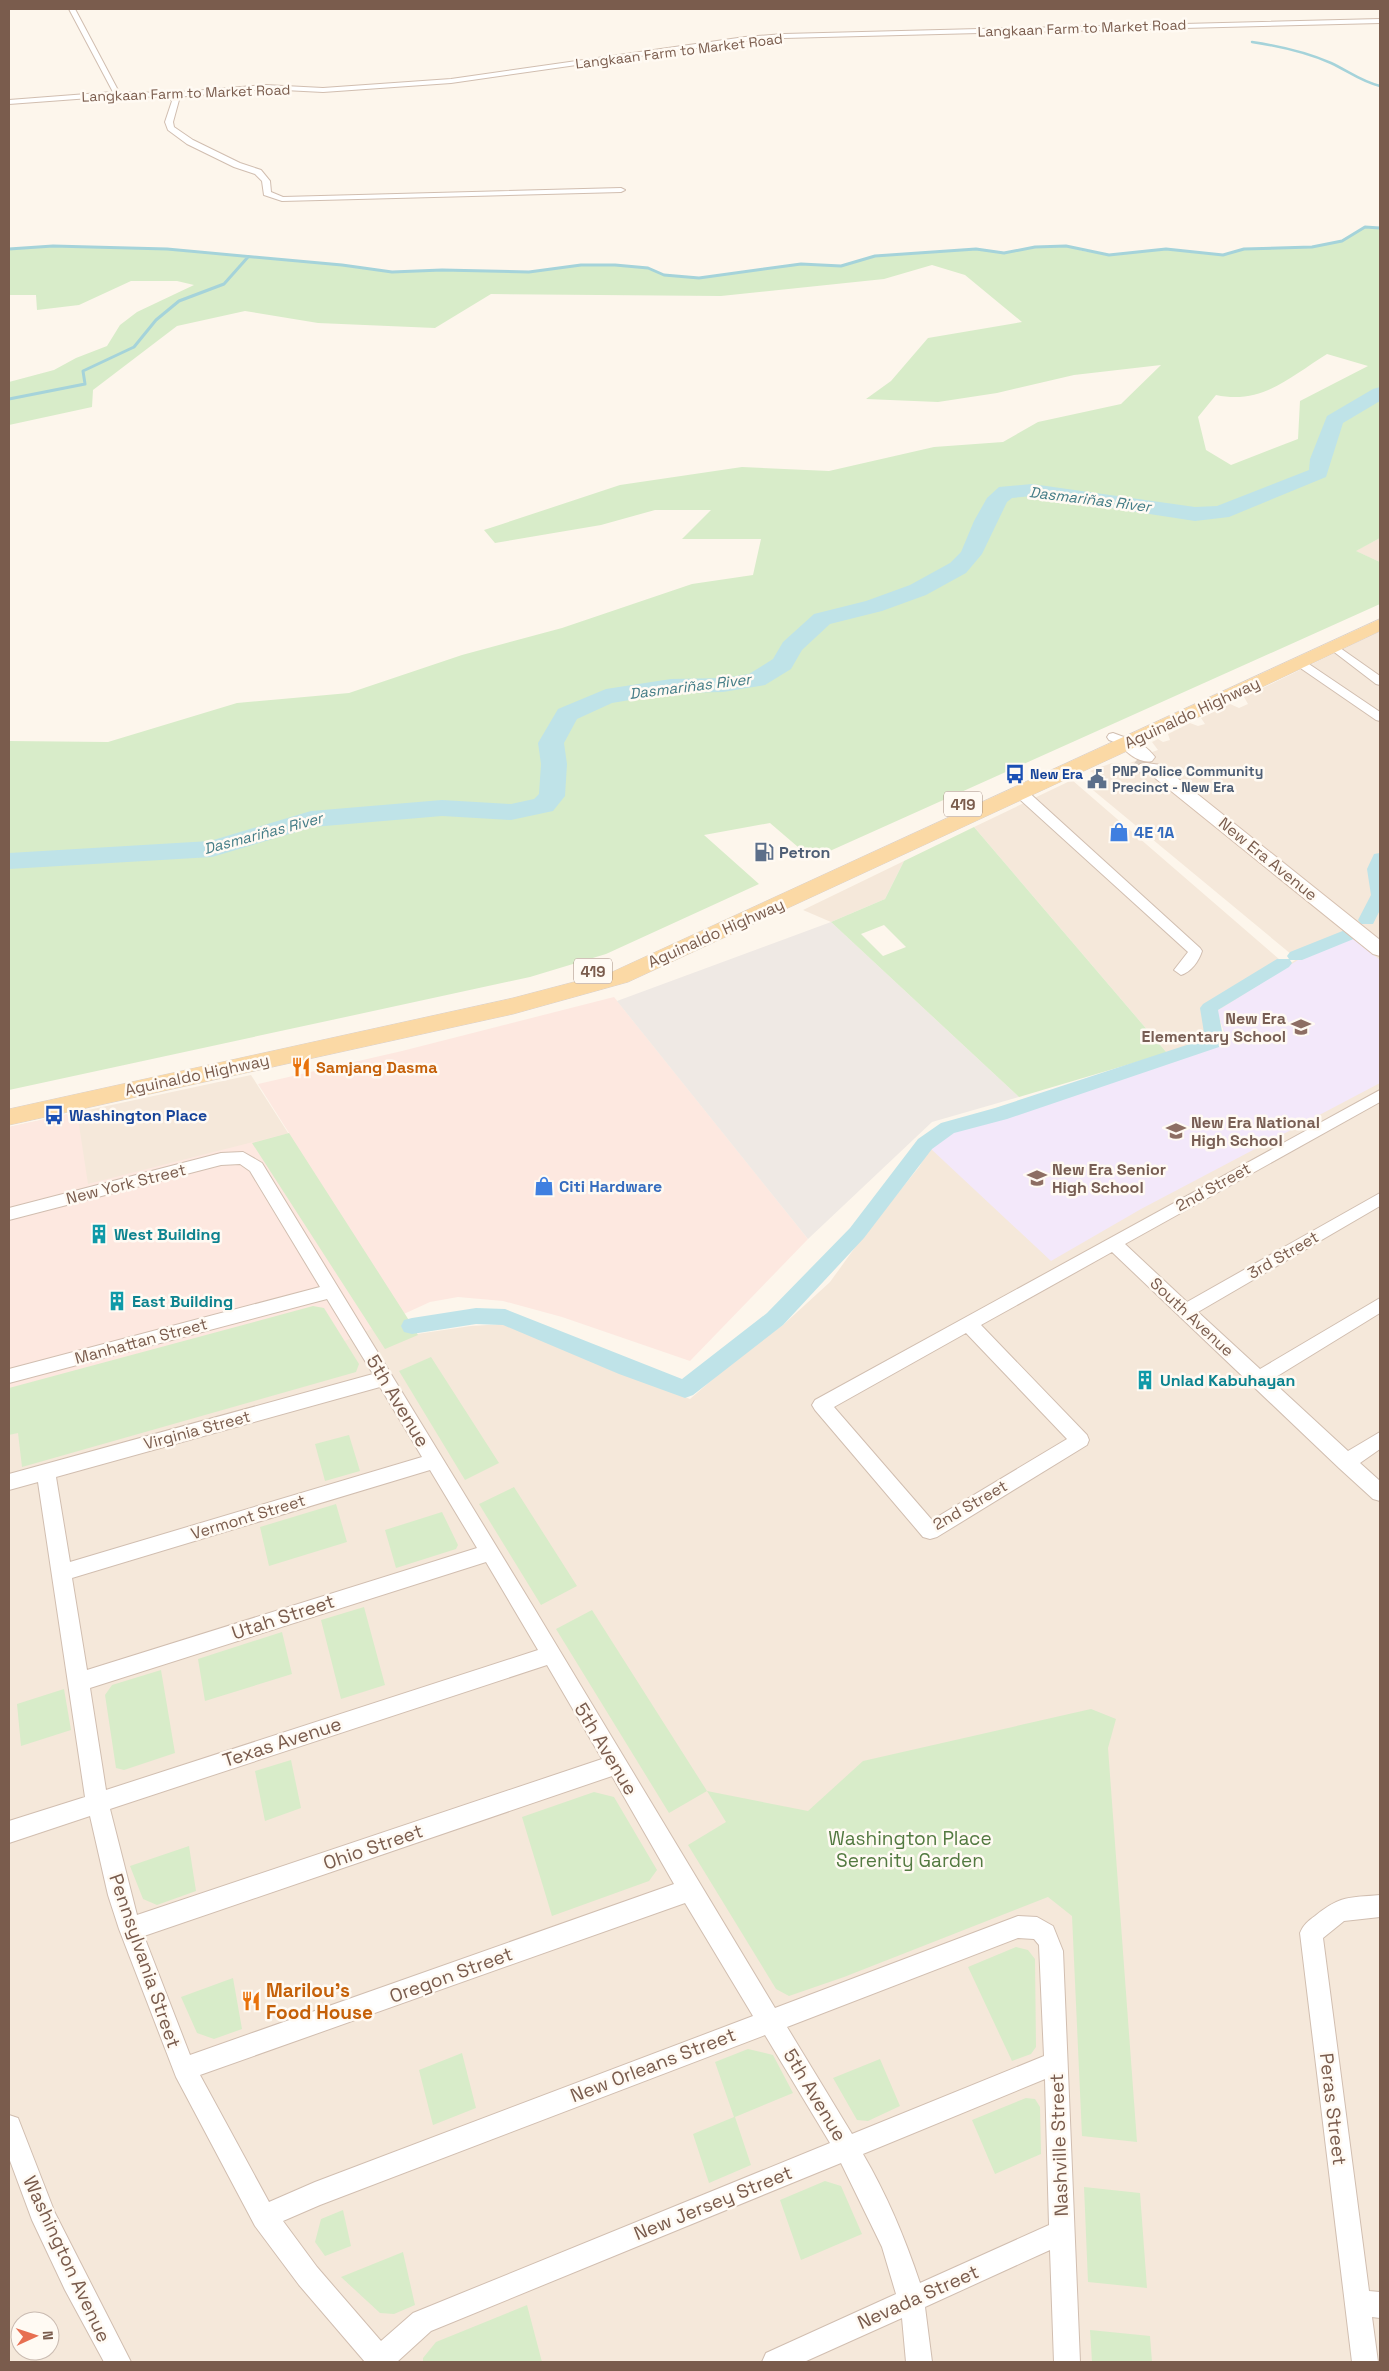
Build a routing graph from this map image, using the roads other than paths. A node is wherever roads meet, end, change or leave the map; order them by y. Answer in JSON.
{"nodes":[{"id":1,"x":72,"y":9,"type":"edge"},
{"id":2,"x":1380,"y":21,"type":"edge"},
{"id":3,"x":116,"y":94,"type":"junction"},
{"id":4,"x":169,"y":95,"type":"junction"},
{"id":5,"x":9,"y":102,"type":"edge"},
{"id":6,"x":622,"y":190,"type":"dead end"},
{"id":7,"x":1380,"y":612,"type":"edge"},
{"id":8,"x":1380,"y":624,"type":"edge"},
{"id":9,"x":1333,"y":646,"type":"junction"},
{"id":10,"x":1300,"y":662,"type":"junction"},
{"id":11,"x":1380,"y":681,"type":"edge"},
{"id":12,"x":1380,"y":717,"type":"edge"},
{"id":13,"x":1120,"y":743,"type":"junction"},
{"id":14,"x":1020,"y":792,"type":"junction"},
{"id":15,"x":979,"y":804,"type":"junction"},
{"id":16,"x":1380,"y":950,"type":"edge"},
{"id":17,"x":1180,"y":970,"type":"dead end"},
{"id":18,"x":401,"y":1024,"type":"junction"},
{"id":19,"x":1380,"y":1095,"type":"edge"},
{"id":20,"x":9,"y":1101,"type":"edge"},
{"id":21,"x":9,"y":1116,"type":"edge"},
{"id":22,"x":243,"y":1158,"type":"joint"},
{"id":23,"x":1380,"y":1199,"type":"edge"},
{"id":24,"x":9,"y":1214,"type":"edge"},
{"id":25,"x":1113,"y":1243,"type":"junction"},
{"id":26,"x":331,"y":1291,"type":"junction"},
{"id":27,"x":1380,"y":1305,"type":"edge"},
{"id":28,"x":1185,"y":1311,"type":"junction"},
{"id":29,"x":968,"y":1323,"type":"junction"},
{"id":30,"x":9,"y":1376,"type":"edge"},
{"id":31,"x":385,"y":1378,"type":"junction"},
{"id":32,"x":1258,"y":1379,"type":"junction"},
{"id":33,"x":1380,"y":1440,"type":"edge"},
{"id":34,"x":434,"y":1461,"type":"junction"},
{"id":35,"x":1346,"y":1462,"type":"junction"},
{"id":36,"x":46,"y":1471,"type":"junction"},
{"id":37,"x":9,"y":1482,"type":"edge"},
{"id":38,"x":1380,"y":1493,"type":"edge"},
{"id":39,"x":488,"y":1553,"type":"junction"},
{"id":40,"x":62,"y":1573,"type":"junction"},
{"id":41,"x":550,"y":1655,"type":"junction"},
{"id":42,"x":78,"y":1682,"type":"junction"},
{"id":43,"x":617,"y":1764,"type":"junction"},
{"id":44,"x":97,"y":1802,"type":"junction"},
{"id":45,"x":10,"y":1830,"type":"edge"},
{"id":46,"x":689,"y":1890,"type":"junction"},
{"id":47,"x":1380,"y":1906,"type":"edge"},
{"id":48,"x":130,"y":1929,"type":"junction"},
{"id":49,"x":1044,"y":1930,"type":"joint"},
{"id":50,"x":770,"y":2021,"type":"junction"},
{"id":51,"x":1056,"y":2063,"type":"junction"},
{"id":52,"x":184,"y":2069,"type":"junction"},
{"id":53,"x":9,"y":2127,"type":"edge"},
{"id":54,"x":847,"y":2148,"type":"junction"},
{"id":55,"x":264,"y":2217,"type":"junction"},
{"id":56,"x":1062,"y":2232,"type":"junction"},
{"id":57,"x":912,"y":2299,"type":"junction"},
{"id":58,"x":1369,"y":2304,"type":"edge"},
{"id":59,"x":381,"y":2361,"type":"edge"},
{"id":60,"x":118,"y":2362,"type":"edge"},
{"id":61,"x":775,"y":2362,"type":"edge"},
{"id":62,"x":919,"y":2362,"type":"edge"},
{"id":63,"x":1067,"y":2362,"type":"edge"},
{"id":64,"x":1365,"y":2362,"type":"edge"}],
"edges":[{"from":1,"to":3,"type":"street"},
{"from":2,"to":4,"type":"street","name":"Langkaan Farm to Market Road"},
{"from":3,"to":4,"type":"street","name":"Langkaan Farm to Market Road"},
{"from":3,"to":5,"type":"street","name":"Langkaan Farm to Market Road"},
{"from":4,"to":6,"type":"street"},
{"from":7,"to":13,"type":"main road","name":"Aguinaldo Highway","number":"419"},
{"from":8,"to":9,"type":"main road","name":"Aguinaldo Highway","number":"419"},
{"from":9,"to":10,"type":"main road","name":"Aguinaldo Highway","number":"419"},
{"from":9,"to":11,"type":"street"},
{"from":10,"to":12,"type":"street"},
{"from":10,"to":13,"type":"main road","name":"Aguinaldo Highway","number":"419"},
{"from":13,"to":14,"type":"main road","name":"Aguinaldo Highway","number":"419"},
{"from":13,"to":15,"type":"main road","name":"Aguinaldo Highway","number":"419"},
{"from":13,"to":16,"type":"street","name":"New Era Avenue"},
{"from":14,"to":15,"type":"main road","name":"Aguinaldo Highway","number":"419"},
{"from":14,"to":17,"type":"street"},
{"from":15,"to":18,"type":"main road","name":"Aguinaldo Highway","number":"419"},
{"from":18,"to":20,"type":"main road","name":"Aguinaldo Highway","number":"419"},
{"from":18,"to":21,"type":"main road","name":"Aguinaldo Highway","number":"419"},
{"from":19,"to":25,"type":"street","name":"2nd Street"},
{"from":22,"to":24,"type":"street","name":"New York Street"},
{"from":22,"to":26,"type":"street","name":"5th Avenue"},
{"from":23,"to":28,"type":"street","name":"3rd Street"},
{"from":25,"to":28,"type":"street","name":"South Avenue"},
{"from":25,"to":29,"type":"street","name":"2nd Street"},
{"from":26,"to":30,"type":"street","name":"Manhattan Street"},
{"from":26,"to":31,"type":"street","name":"5th Avenue"},
{"from":27,"to":32,"type":"street"},
{"from":28,"to":32,"type":"street","name":"South Avenue"},
{"from":29,"to":29,"type":"street","name":"2nd Street"},
{"from":31,"to":34,"type":"street","name":"5th Avenue"},
{"from":31,"to":36,"type":"street","name":"Virginia Street"},
{"from":32,"to":35,"type":"street","name":"South Avenue"},
{"from":33,"to":35,"type":"street"},
{"from":34,"to":39,"type":"street","name":"5th Avenue"},
{"from":34,"to":40,"type":"street","name":"Vermont Street"},
{"from":35,"to":38,"type":"street","name":"South Avenue"},
{"from":36,"to":37,"type":"street","name":"Virginia Street"},
{"from":36,"to":40,"type":"street","name":"Pennsylvania Street"},
{"from":39,"to":41,"type":"street","name":"5th Avenue"},
{"from":39,"to":42,"type":"street","name":"Utah Street"},
{"from":40,"to":42,"type":"street","name":"Pennsylvania Street"},
{"from":41,"to":43,"type":"street","name":"5th Avenue"},
{"from":41,"to":44,"type":"street","name":"Texas Avenue"},
{"from":42,"to":44,"type":"street","name":"Pennsylvania Street"},
{"from":43,"to":46,"type":"street","name":"5th Avenue"},
{"from":43,"to":48,"type":"street","name":"Ohio Street"},
{"from":44,"to":45,"type":"street","name":"Texas Avenue"},
{"from":44,"to":48,"type":"street","name":"Pennsylvania Street"},
{"from":46,"to":50,"type":"street","name":"5th Avenue"},
{"from":46,"to":52,"type":"street","name":"Oregon Street"},
{"from":47,"to":58,"type":"street","name":"Peras Street"},
{"from":48,"to":52,"type":"street","name":"Pennsylvania Street"},
{"from":49,"to":50,"type":"street","name":"New Orleans Street"},
{"from":49,"to":51,"type":"street","name":"Nashville Street"},
{"from":50,"to":54,"type":"street","name":"5th Avenue"},
{"from":50,"to":55,"type":"street","name":"New Orleans Street"},
{"from":51,"to":54,"type":"street","name":"New Jersey Street"},
{"from":51,"to":56,"type":"street","name":"Nashville Street"},
{"from":52,"to":55,"type":"street","name":"Pennsylvania Street"},
{"from":53,"to":60,"type":"street","name":"Washington Avenue"},
{"from":54,"to":57,"type":"street","name":"5th Avenue"},
{"from":54,"to":59,"type":"street","name":"New Jersey Street"},
{"from":55,"to":59,"type":"street","name":"Pennsylvania Street"},
{"from":56,"to":57,"type":"street","name":"Nevada Street"},
{"from":56,"to":63,"type":"street","name":"Nashville Street"},
{"from":57,"to":61,"type":"street","name":"Nevada Street"},
{"from":57,"to":62,"type":"street","name":"5th Avenue"},
{"from":58,"to":64,"type":"street","name":"Peras Street"}]}
